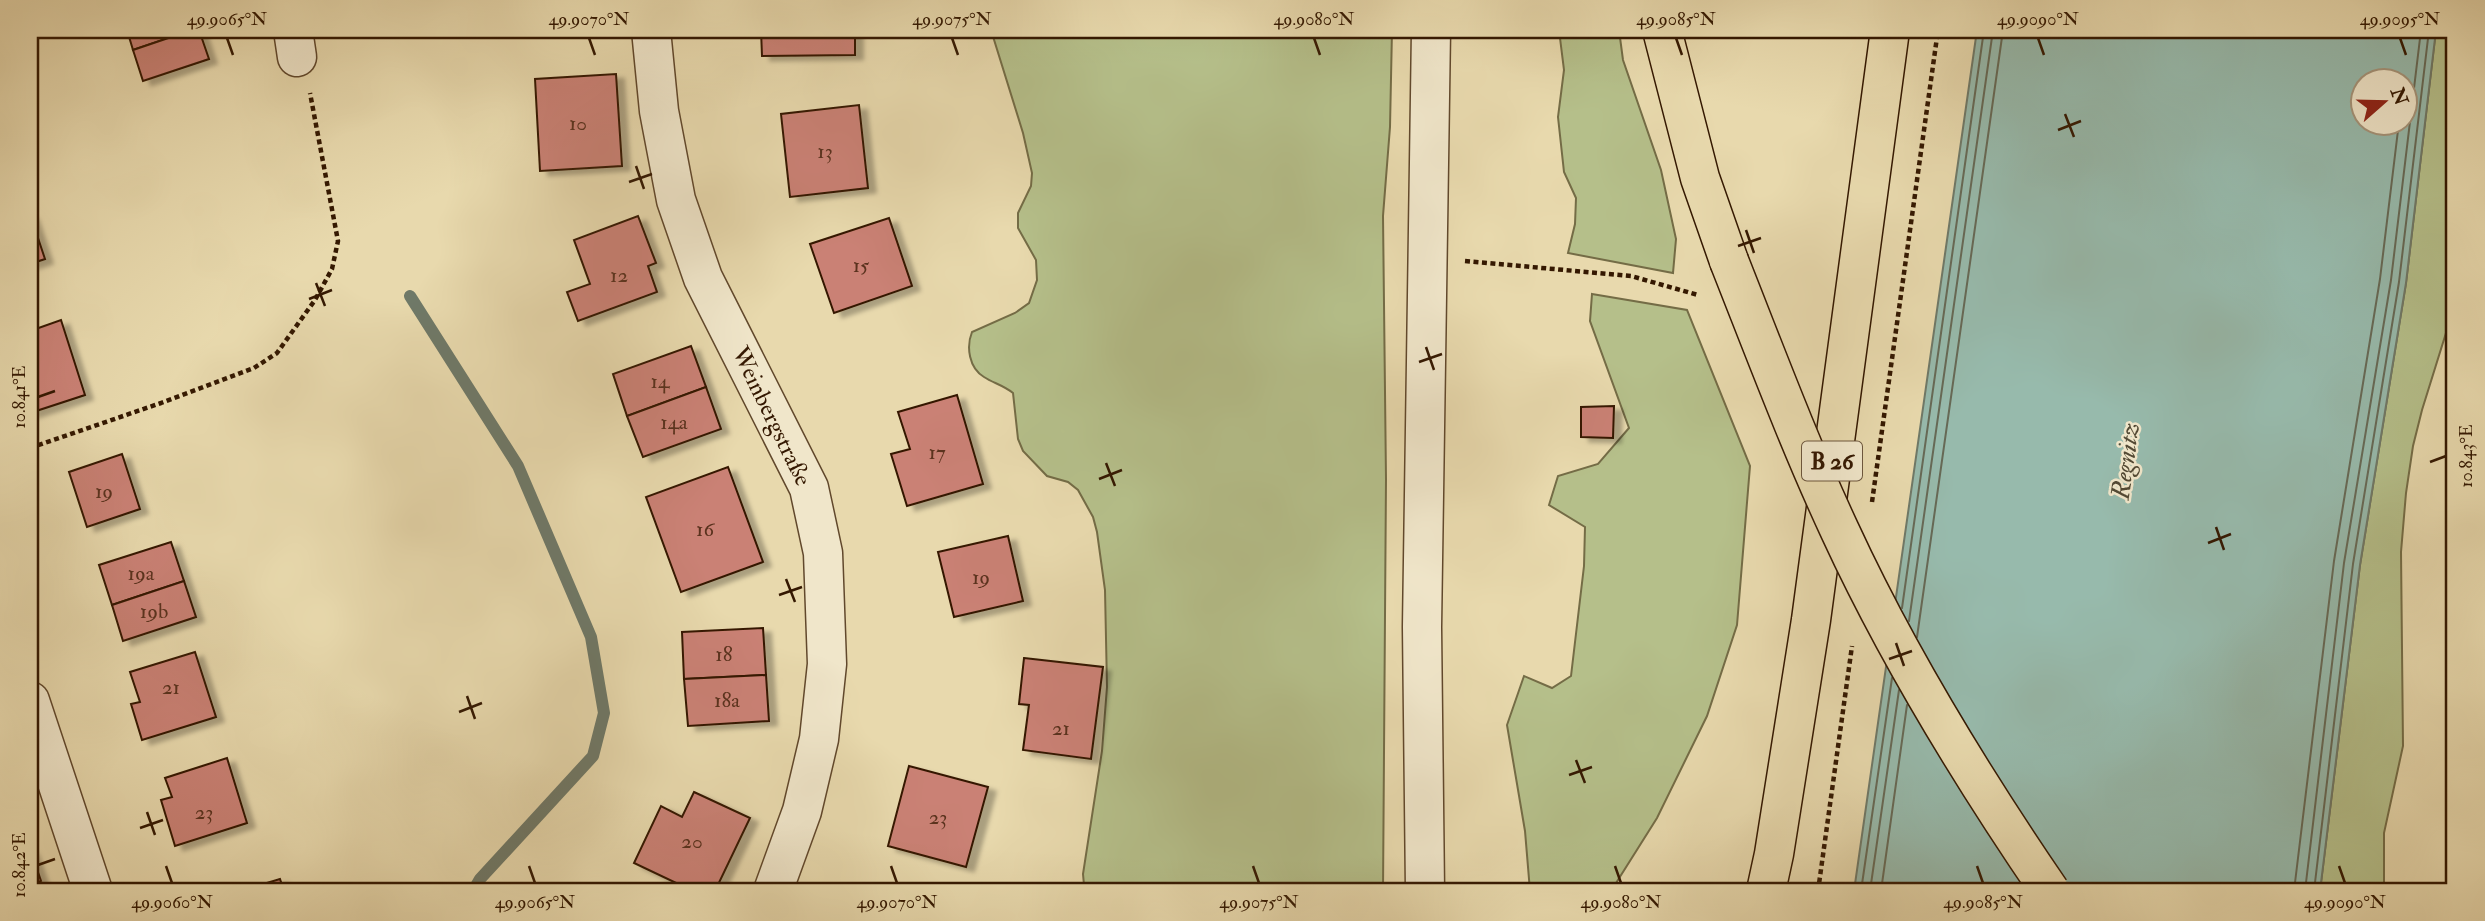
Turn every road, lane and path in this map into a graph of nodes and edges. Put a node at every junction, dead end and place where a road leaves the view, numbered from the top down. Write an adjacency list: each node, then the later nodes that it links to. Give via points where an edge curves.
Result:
1 (651, 30): 14 (street, Weinbergstraße, via 659,111 676,201 703,278 809,488 823,552 827,664 819,739 802,811)
2 (1431, 30): 7 (street)
3 (1662, 30): 18 (main road, B 26, bridge, via 1700,178 1787,408 1840,532 1901,650 1970,768)
4 (1890, 30): 16 (main road, B 26, via 1811,620)
5 (1938, 30): 10 (path)
6 (295, 43): 9 (path, via 310,92 338,241 332,269 315,300 277,353 254,368)
7 (1429, 257): 8 (path, via 1631,276); 15 (street, via 1422,627)
8 (1703, 297)
9 (30, 448)
10 (1872, 503)
11 (1853, 642): 17 (path)
12 (30, 701): 13 (street)
13 (93, 891)
14 (773, 891)
15 (1425, 891)
16 (1766, 891)
17 (1818, 891)
18 (2050, 891)

